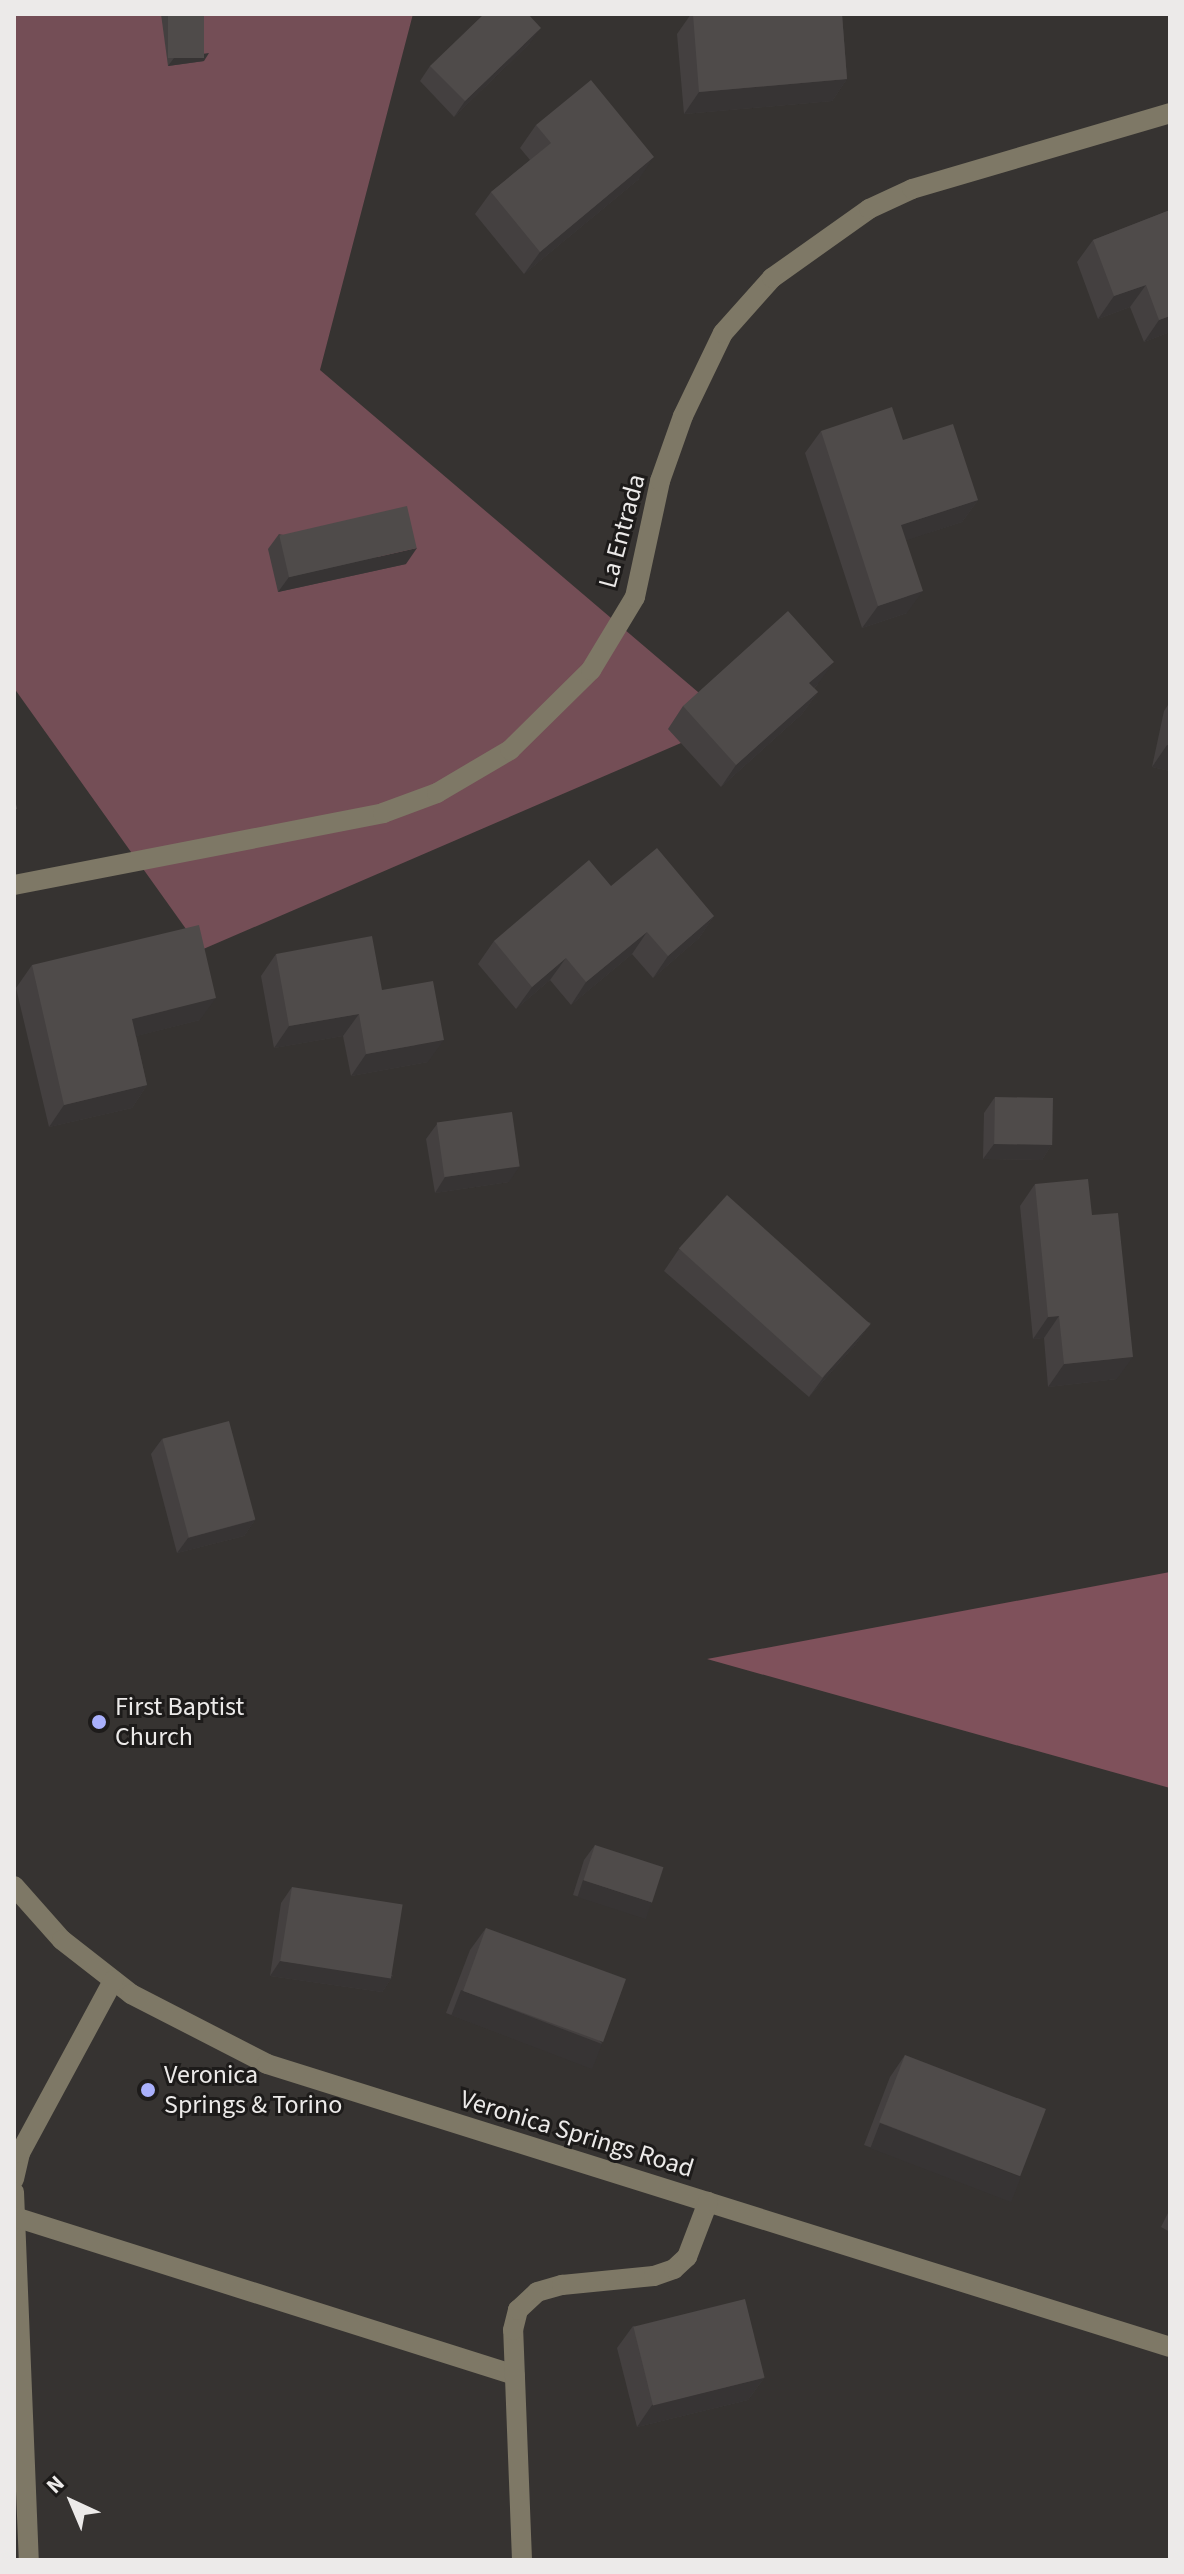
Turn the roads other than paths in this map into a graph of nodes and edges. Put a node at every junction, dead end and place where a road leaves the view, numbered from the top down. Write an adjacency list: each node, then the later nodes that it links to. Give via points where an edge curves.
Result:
1 (1170, 113): 2 (street, La Entrada, via 912,189 857,216 772,278 723,333 683,416 660,481 635,597 591,670 510,750 437,793 383,813)
2 (14, 885)
3 (14, 1886): 4 (street, Veronica Springs Road, via 62,1940)
4 (113, 1981): 5 (street, via 20,2153); 7 (street, Veronica Springs Road, via 187,2028 267,2064)
5 (14, 2179)
6 (14, 2192): 8 (street)
7 (708, 2202): 9 (street, Veronica Springs Road); 10 (street, via 687,2257 674,2269 537,2292 518,2310)
8 (15, 2217): 10 (street); 11 (street)
9 (1170, 2347)
10 (515, 2375): 12 (street)
11 (29, 2560)
12 (522, 2560)

